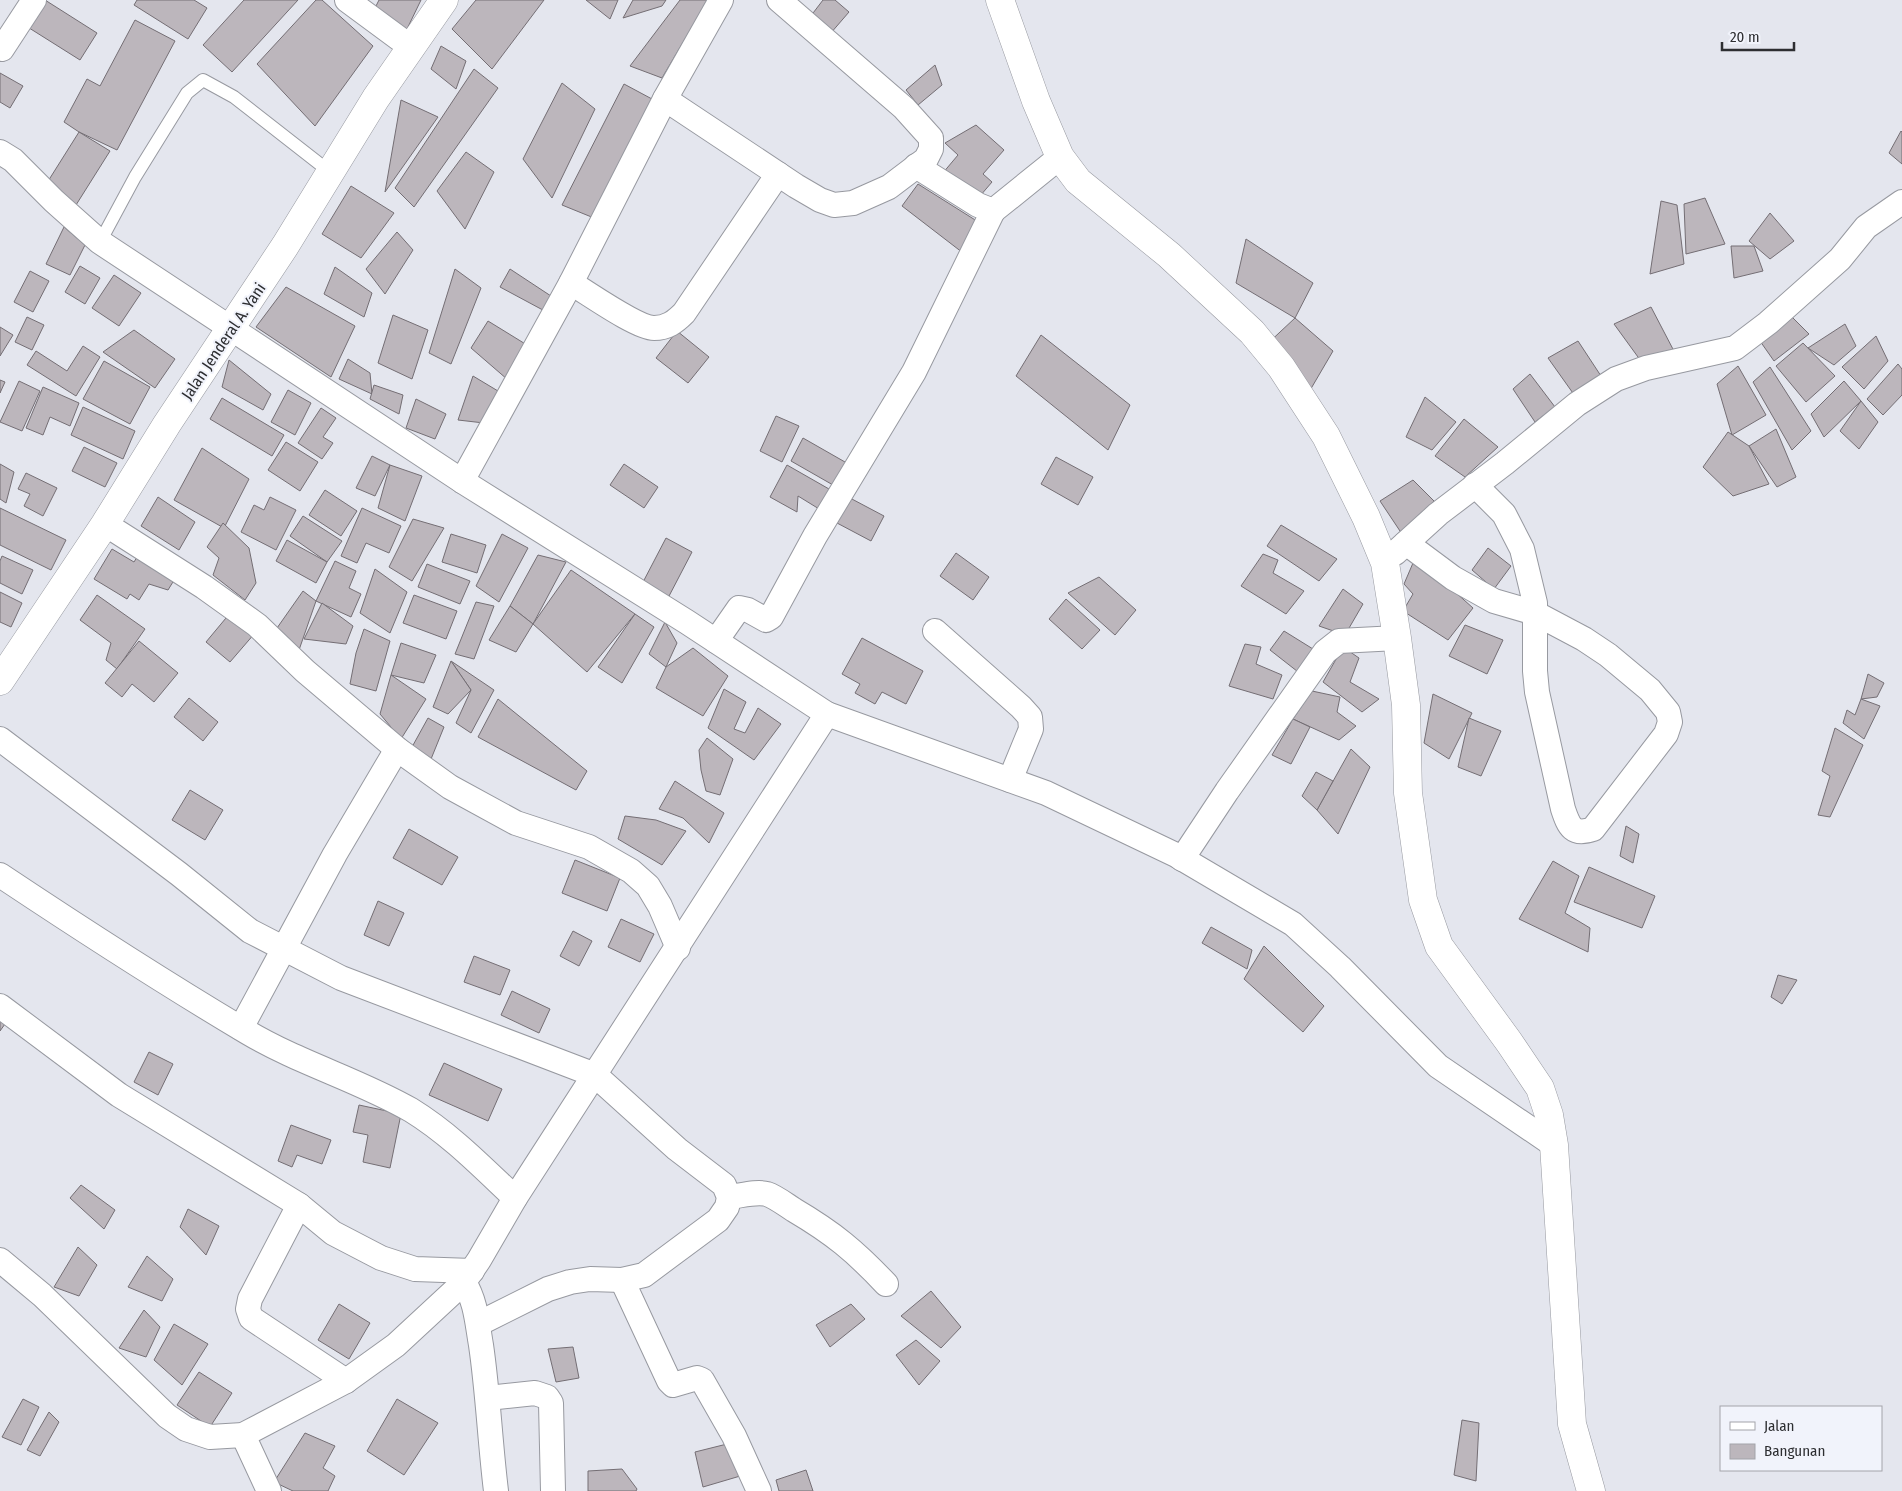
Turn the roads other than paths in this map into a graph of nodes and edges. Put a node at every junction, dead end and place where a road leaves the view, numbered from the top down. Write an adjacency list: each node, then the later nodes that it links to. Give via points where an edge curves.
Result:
1 (34, 0): 8 (street)
2 (347, 0): 7 (street)
3 (444, 0): 7 (main road, Jalan Jenderal A. Yani)
4 (721, 0): 9 (street)
5 (779, 0): 12 (street, via 904,108 931,138 932,149)
6 (1000, 0): 11 (main road)
7 (412, 48): 13 (main road, Jalan Jenderal A. Yani)
8 (2, 49)
9 (664, 99): 14 (street); 18 (street)
10 (0, 152): 17 (street, via 13,160)
11 (1060, 157): 16 (street); 24 (main road, via 1078,181 1169,255 1252,332 1281,367 1326,436)
12 (916, 166): 14 (street, via 880,191 853,203 834,205); 16 (street)
13 (330, 172): 17 (lane, via 234,97 203,80 187,93); 19 (main road, Jalan Jenderal A. Yani)
14 (778, 174): 18 (street, via 684,313 673,324 651,328 636,323)
15 (1902, 202): 21 (street, via 1866,227 1840,259 1735,348 1646,368 1616,379 1576,404)
16 (993, 211): 28 (street, via 914,372 815,536 771,617 766,620 739,608)
17 (100, 242): 19 (street)
18 (572, 283): 20 (street)
19 (232, 327): 20 (street); 22 (main road, Jalan Jenderal A. Yani)
20 (462, 481): 28 (street)
21 (1475, 485): 23 (street); 25 (street, via 1504,514 1514,530 1522,549)
22 (105, 524): 29 (main road, Jalan Jenderal A. Yani); 32 (street, via 257,625 305,671)
23 (1406, 543): 24 (street); 25 (street, via 1453,578 1494,601)
24 (1385, 563): 27 (main road)
25 (1535, 613): 25 (street, via 1608,655 1650,690 1670,716 1666,734 1599,823 1582,832 1568,824 1542,718 1535,671)
26 (935, 631): 33 (street, via 1030,717 1031,729)
27 (1397, 638): 34 (street, via 1339,641 1324,652); 41 (main road, via 1406,706 1408,793 1423,900 1439,946 1540,1088)
28 (716, 641): 30 (street)
29 (0, 681)
30 (826, 714): 33 (street); 36 (street)
31 (0, 739): 37 (street, via 250,931)
32 (397, 749): 36 (street, via 450,788 516,823 589,846 631,871 648,886); 37 (street)
33 (1010, 780): 34 (street, via 1046,793)
34 (1182, 859): 41 (street, via 1293,924 1438,1066)
35 (0, 875): 39 (street, via 138,966)
36 (678, 948): 40 (street)
37 (284, 949): 39 (street); 40 (street, via 341,978)
38 (0, 1006): 44 (street, via 119,1095)
39 (241, 1028): 43 (street, via 299,1059 412,1111 461,1147)
40 (595, 1076): 42 (street, via 677,1149 724,1185); 43 (street)
41 (1554, 1145): 57 (main road, via 1572,1424)
42 (729, 1197): 46 (street, via 727,1207 718,1220 644,1276); 47 (street, via 772,1196 844,1242)
43 (515, 1198): 48 (street)
44 (300, 1205): 48 (street, via 333,1233); 49 (street, via 248,1309 251,1318)
45 (0, 1260): 51 (street, via 42,1295 167,1416 186,1429 210,1437)
46 (622, 1280): 48 (street, via 590,1279 548,1289); 56 (street, via 669,1381 678,1385 697,1378 702,1380 734,1436)
47 (886, 1284)
48 (473, 1298): 49 (street, via 396,1345); 50 (street)
49 (346, 1381): 51 (street)
50 (488, 1398): 53 (street); 54 (street, via 535,1393 547,1397 551,1403)
51 (242, 1435): 52 (street)
52 (269, 1491)
53 (496, 1491)
54 (553, 1491): 55 (street)
55 (567, 1491)
56 (759, 1491)
57 (1591, 1491)

